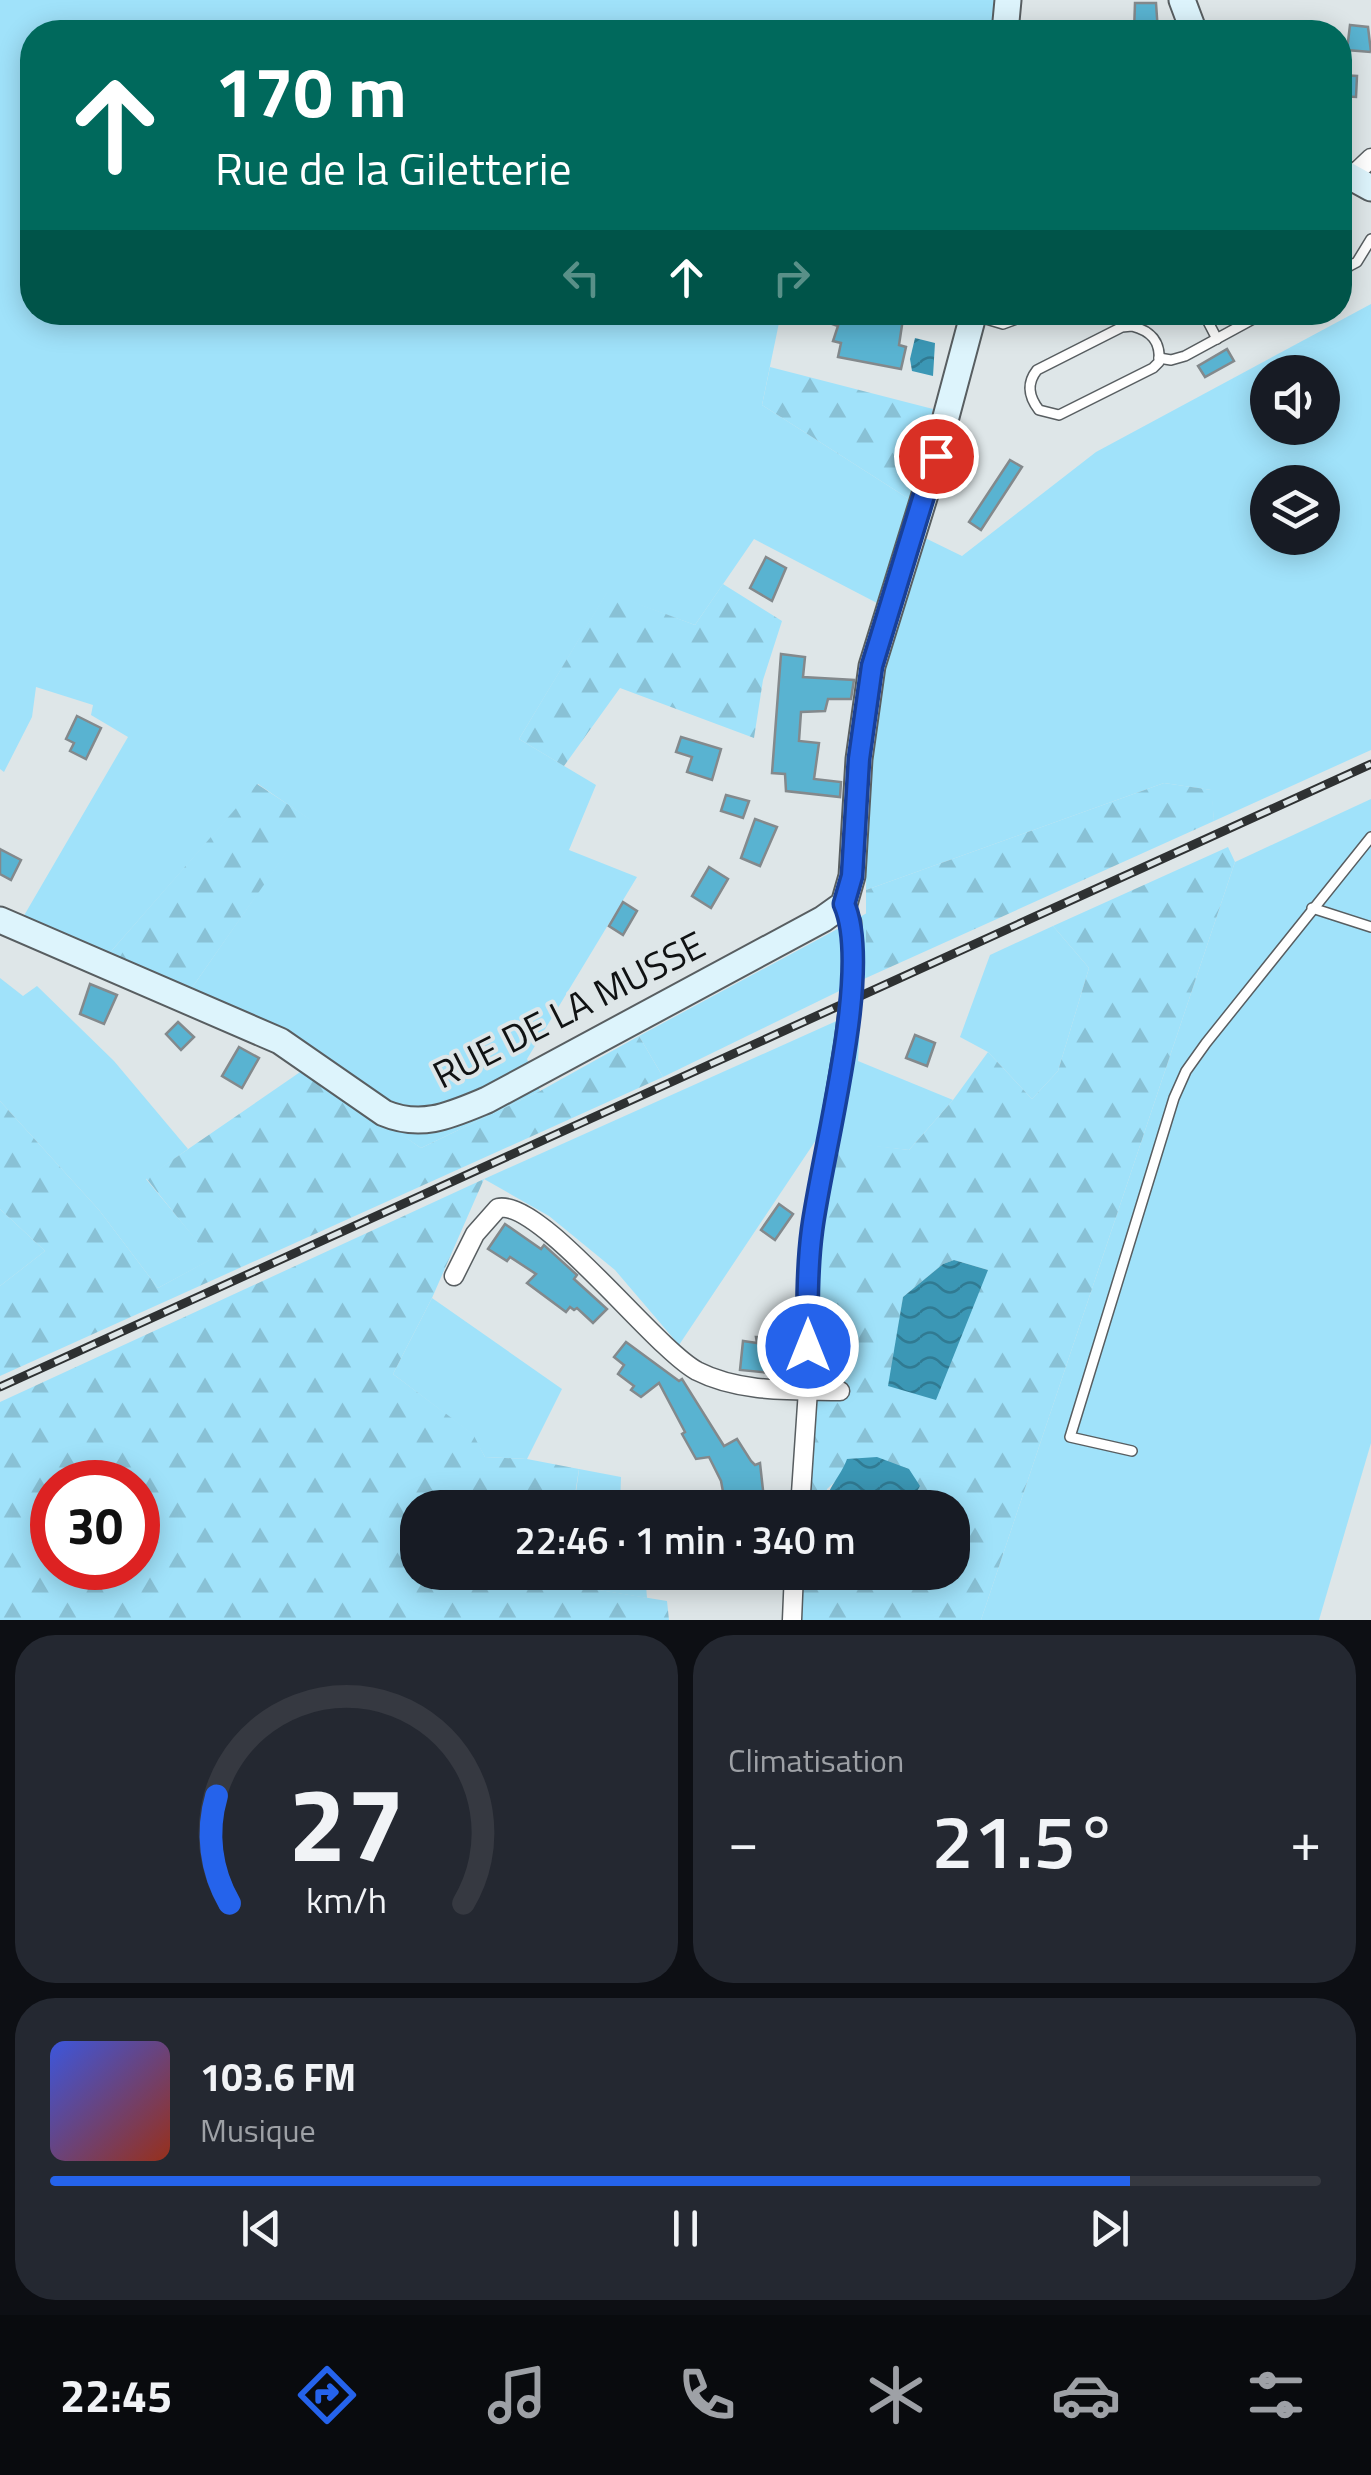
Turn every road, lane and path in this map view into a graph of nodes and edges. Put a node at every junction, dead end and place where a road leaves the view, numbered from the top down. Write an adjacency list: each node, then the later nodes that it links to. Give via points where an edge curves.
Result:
1 (1371, 158): 2 (street)
2 (1354, 179)
3 (1371, 238): 4 (lane)
4 (1352, 265)
5 (970, 325): 11 (street, via 872,666)
6 (1211, 325): 8 (lane)
7 (1243, 325): 8 (lane)
8 (1218, 339): 9 (lane, via 1185,356)
9 (1159, 358): 9 (lane, via 1150,332 1122,327 1037,370 1032,400 1039,410 1060,415 1153,368)
10 (1371, 837): 12 (lane)
11 (844, 904): 13 (street, RUE DE LA MUSSE, via 487,1100 420,1122 384,1113 241,1022); 16 (street, bridge, via 852,922 853,969 812,1233)
12 (1312, 908): 14 (lane); 18 (lane, via 1196,1057 1174,1098 1070,1437)
13 (0, 920)
14 (1371, 927)
15 (454, 1276): 16 (street, via 475,1234 498,1208 513,1208 581,1259 689,1366 739,1385)
16 (808, 1390): 17 (street); 19 (street)
17 (840, 1391)
18 (1132, 1450)
19 (801, 1490)
20 (793, 1590): 21 (street)
21 (792, 1620)

